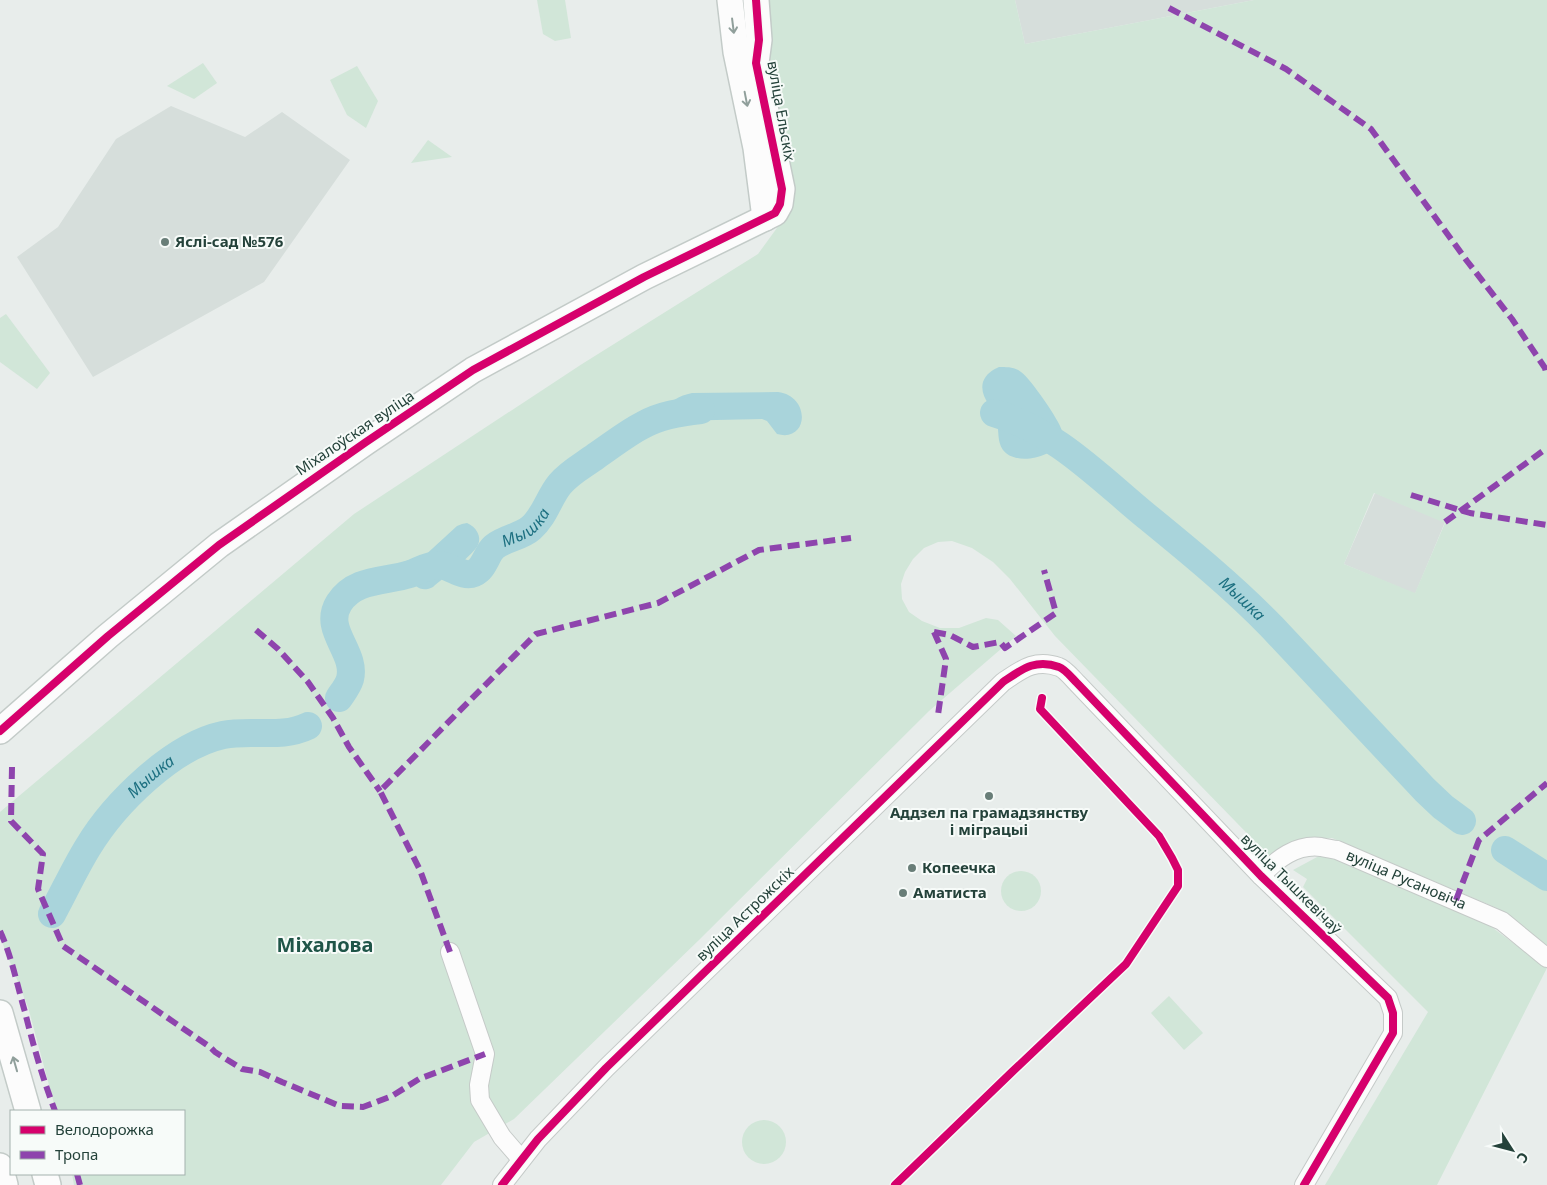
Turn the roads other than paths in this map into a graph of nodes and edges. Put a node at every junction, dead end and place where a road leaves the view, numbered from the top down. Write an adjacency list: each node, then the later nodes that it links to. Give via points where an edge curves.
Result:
1 (730, 0): 3 (street, вуліца Ельскіх, one-way to 3)
2 (756, 0): 3 (street, вуліца Ельскіх, via 756,63 782,189 775,213)
3 (765, 218): 5 (street, Міхалоўская вуліца, via 644,277 465,375 219,545)
4 (1018, 672): 6 (street, вуліца Тышкевічаў, via 1032,664 1060,667); 11 (street, вуліца Астрожскіх, via 1002,682 613,1061)
5 (0, 731)
6 (1260, 876): 8 (street, вуліца Русановіча, via 1274,862 1297,849 1337,850 1502,922); 15 (street, вуліца Тышкевічаў, via 1388,998 1393,1013 1393,1033)
7 (450, 952): 11 (street, via 485,1054 479,1085 480,1100 502,1137)
8 (1547, 958)
9 (0, 1013): 10 (street, one-way to 9)
10 (28, 1110)
11 (521, 1159): 14 (street, вуліца Астрожскіх)
12 (0, 1166): 13 (street)
13 (5, 1185)
14 (502, 1185)
15 (1304, 1185)

